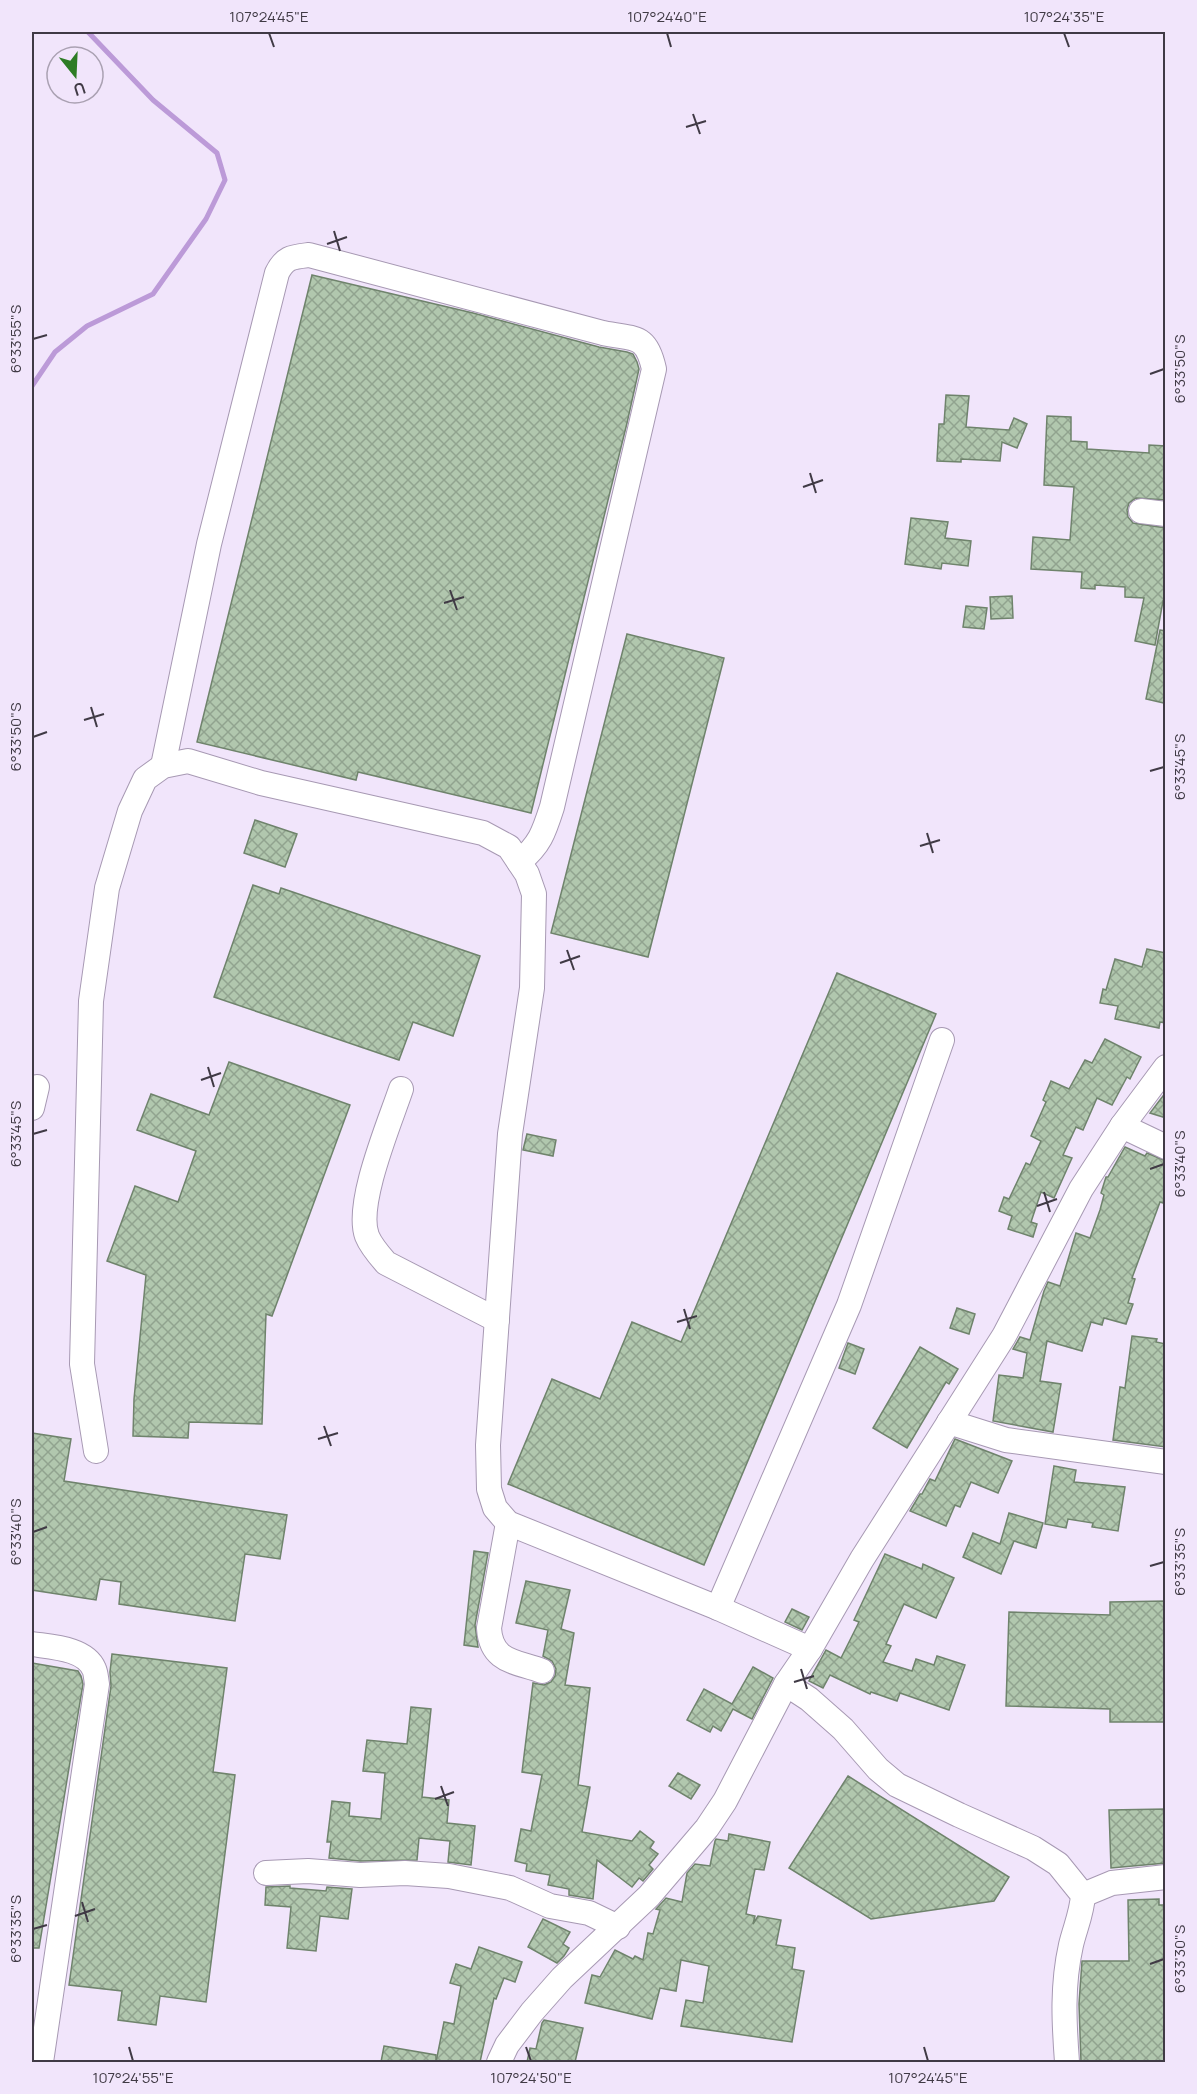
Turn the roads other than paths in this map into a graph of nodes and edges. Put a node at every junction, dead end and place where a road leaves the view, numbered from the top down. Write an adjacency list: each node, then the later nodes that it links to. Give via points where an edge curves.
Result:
1 (1142, 511): 2 (street)
2 (1166, 514)
3 (163, 766): 4 (street, via 188,761 261,783 483,833 509,847); 4 (street, via 209,544 277,273 283,262 309,255 642,341 654,369 552,807 541,839); 12 (street, via 145,779 130,811 107,888 91,1001 82,1364)
4 (519, 862): 10 (street, via 534,894 532,988 510,1134)
5 (942, 1040): 15 (street, via 849,1305)
6 (1166, 1067): 8 (street)
7 (401, 1089): 10 (street, via 369,1191 364,1220 367,1237 386,1263)
8 (1122, 1126): 9 (street); 11 (street, via 1081,1189 1004,1336)
9 (1166, 1147)
10 (497, 1320): 14 (street, via 488,1445 489,1489 495,1508)
11 (949, 1422): 13 (street, via 1006,1440); 17 (street)
12 (96, 1451)
13 (1166, 1462)
14 (508, 1523): 15 (street); 18 (street, via 489,1641 499,1656)
15 (718, 1608): 17 (street)
16 (32, 1644): 24 (street, via 87,1659 97,1684)
17 (810, 1649): 19 (street)
18 (542, 1671)
19 (786, 1684): 22 (street, via 843,1729 897,1785 1033,1848 1058,1864); 23 (street, via 707,1828)
20 (266, 1873): 23 (street, via 449,1876 510,1888 550,1906 589,1913)
21 (1166, 1877): 22 (street, via 1112,1883)
22 (1083, 1895): 26 (street, via 1063,2006)
23 (618, 1927): 25 (street, via 562,1978 532,2012)
24 (41, 2062)
25 (499, 2062)
26 (1066, 2062)

